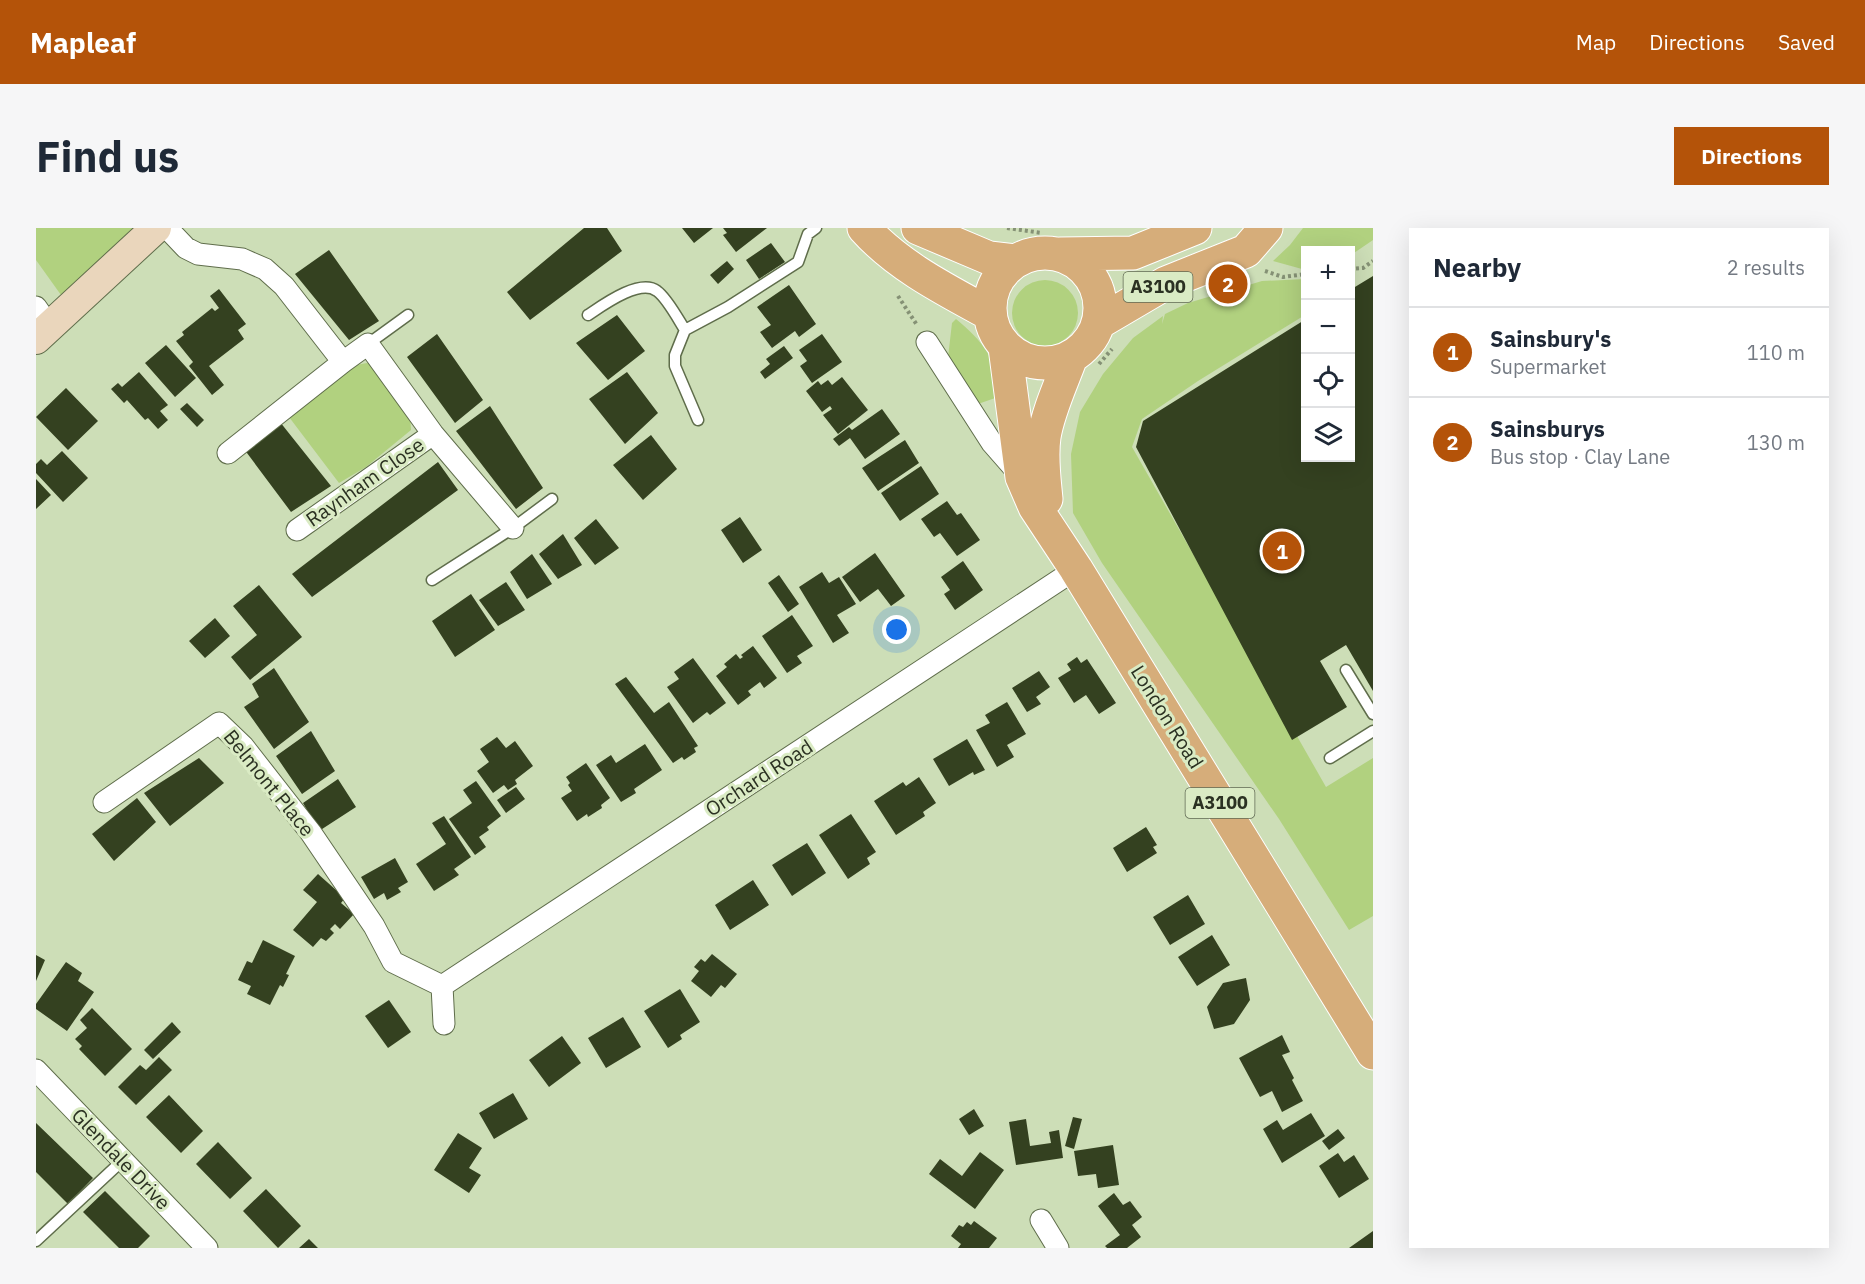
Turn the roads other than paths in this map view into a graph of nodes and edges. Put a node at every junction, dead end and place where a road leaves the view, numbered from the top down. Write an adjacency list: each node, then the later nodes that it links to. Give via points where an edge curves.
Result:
1 (156, 228): 13 (main road)
2 (166, 228): 19 (street, via 198,254 242,259 265,269 284,286)
3 (816, 228): 14 (lane, via 808,234 798,262)
4 (864, 228): 10 (main road, via 877,243 921,275)
5 (918, 228): 9 (main road, via 989,258)
6 (1195, 228): 8 (main road, A3100, via 1133,253)
7 (1266, 228): 15 (main road, A3100, via 1246,250 1166,283)
8 (1060, 254): 9 (main road, via 1029,254); 15 (main road, via 1089,274 1097,289)
9 (1015, 261): 10 (main road, via 995,284)
10 (990, 314): 18 (main road, London Road, via 997,337)
11 (408, 315): 17 (lane)
12 (588, 315): 14 (lane, via 618,296 651,288 659,292)
13 (41, 324)
14 (685, 330): 21 (lane, via 675,366)
15 (1106, 335): 20 (main road, London Road, via 1092,337 1083,348)
16 (927, 342): 24 (street, London Road, via 992,443)
17 (368, 344): 19 (street); 22 (street, Raynham Close)
18 (1005, 347): 20 (main road, via 1020,358 1037,363); 24 (main road, London Road)
19 (343, 362): 23 (street)
20 (1084, 362): 28 (main road, London Road, via 1051,412 1044,437 1042,464)
21 (698, 420)
22 (432, 434): 26 (street, Raynham Close); 27 (street, Raynham Close)
23 (228, 453)
24 (1022, 477): 28 (main road, London Road, via 1035,507)
25 (552, 499): 26 (lane)
26 (513, 528): 30 (lane)
27 (297, 530)
28 (1055, 536): 29 (main road, London Road / A3100)
29 (1076, 569): 36 (street, Orchard Road); 38 (main road, London Road / A3100)
30 (432, 580)
31 (1346, 670): 32 (lane)
32 (1373, 714)
33 (1373, 731): 34 (lane)
34 (1330, 758)
35 (104, 802): 36 (street, Belmont Place, via 219,723 243,746 311,833 374,926 393,962)
36 (442, 986): 37 (street)
37 (444, 1024)
38 (1373, 1053)
39 (36, 1070): 40 (street, Glendale Drive)
40 (123, 1161): 42 (lane); 43 (street, Glendale Drive)
41 (1041, 1220): 44 (street)
42 (36, 1241)
43 (207, 1248)
44 (1058, 1248)

